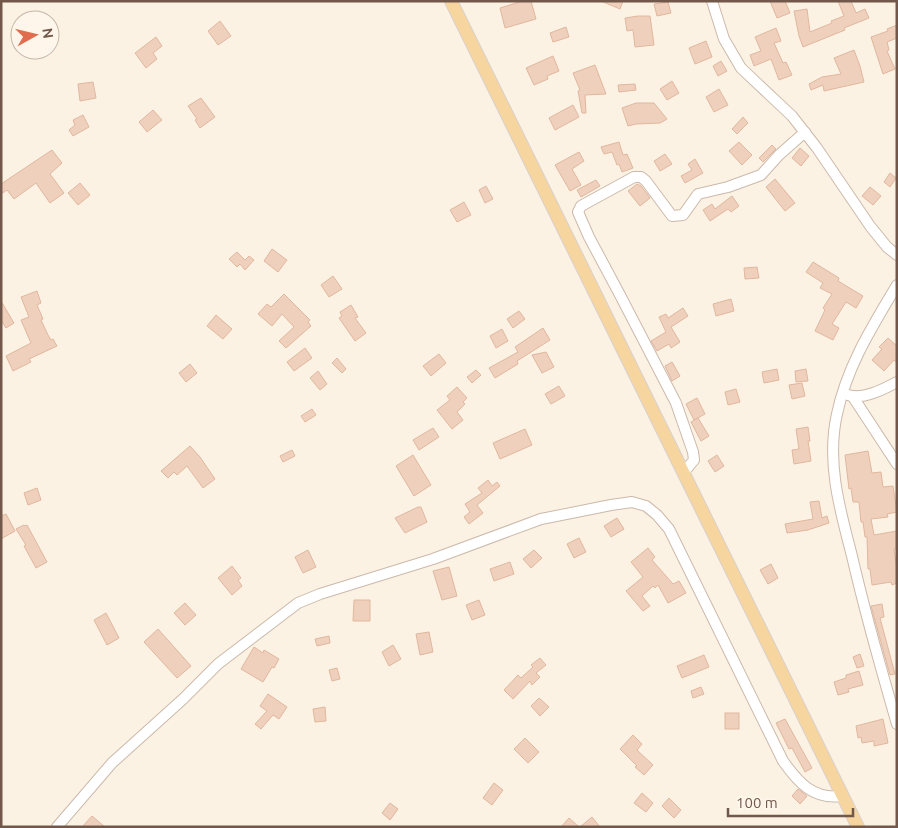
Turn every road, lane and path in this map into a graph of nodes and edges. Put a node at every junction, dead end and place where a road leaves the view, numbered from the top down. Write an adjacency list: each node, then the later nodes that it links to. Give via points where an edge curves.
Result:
1 (451, 1): 10 (main road)
2 (712, 1): 3 (street, via 724,39 741,68 785,108)
3 (805, 132): 4 (street, via 870,226); 10 (street, via 761,175 698,194 683,216 672,216 641,177 634,177 581,206 578,212 588,237 676,403 694,460)
4 (897, 255)
5 (897, 284): 7 (street, via 857,353)
6 (897, 382): 8 (street)
7 (842, 393): 8 (street); 11 (street, via 833,448 837,496 864,609)
8 (853, 396): 9 (street)
9 (897, 464)
10 (684, 472): 12 (main road)
11 (897, 724)
12 (842, 796): 13 (street, via 810,791 783,761 669,530 646,506 632,502 541,519 433,559 298,603 213,669 112,763); 14 (main road)
13 (57, 827)
14 (858, 827)

